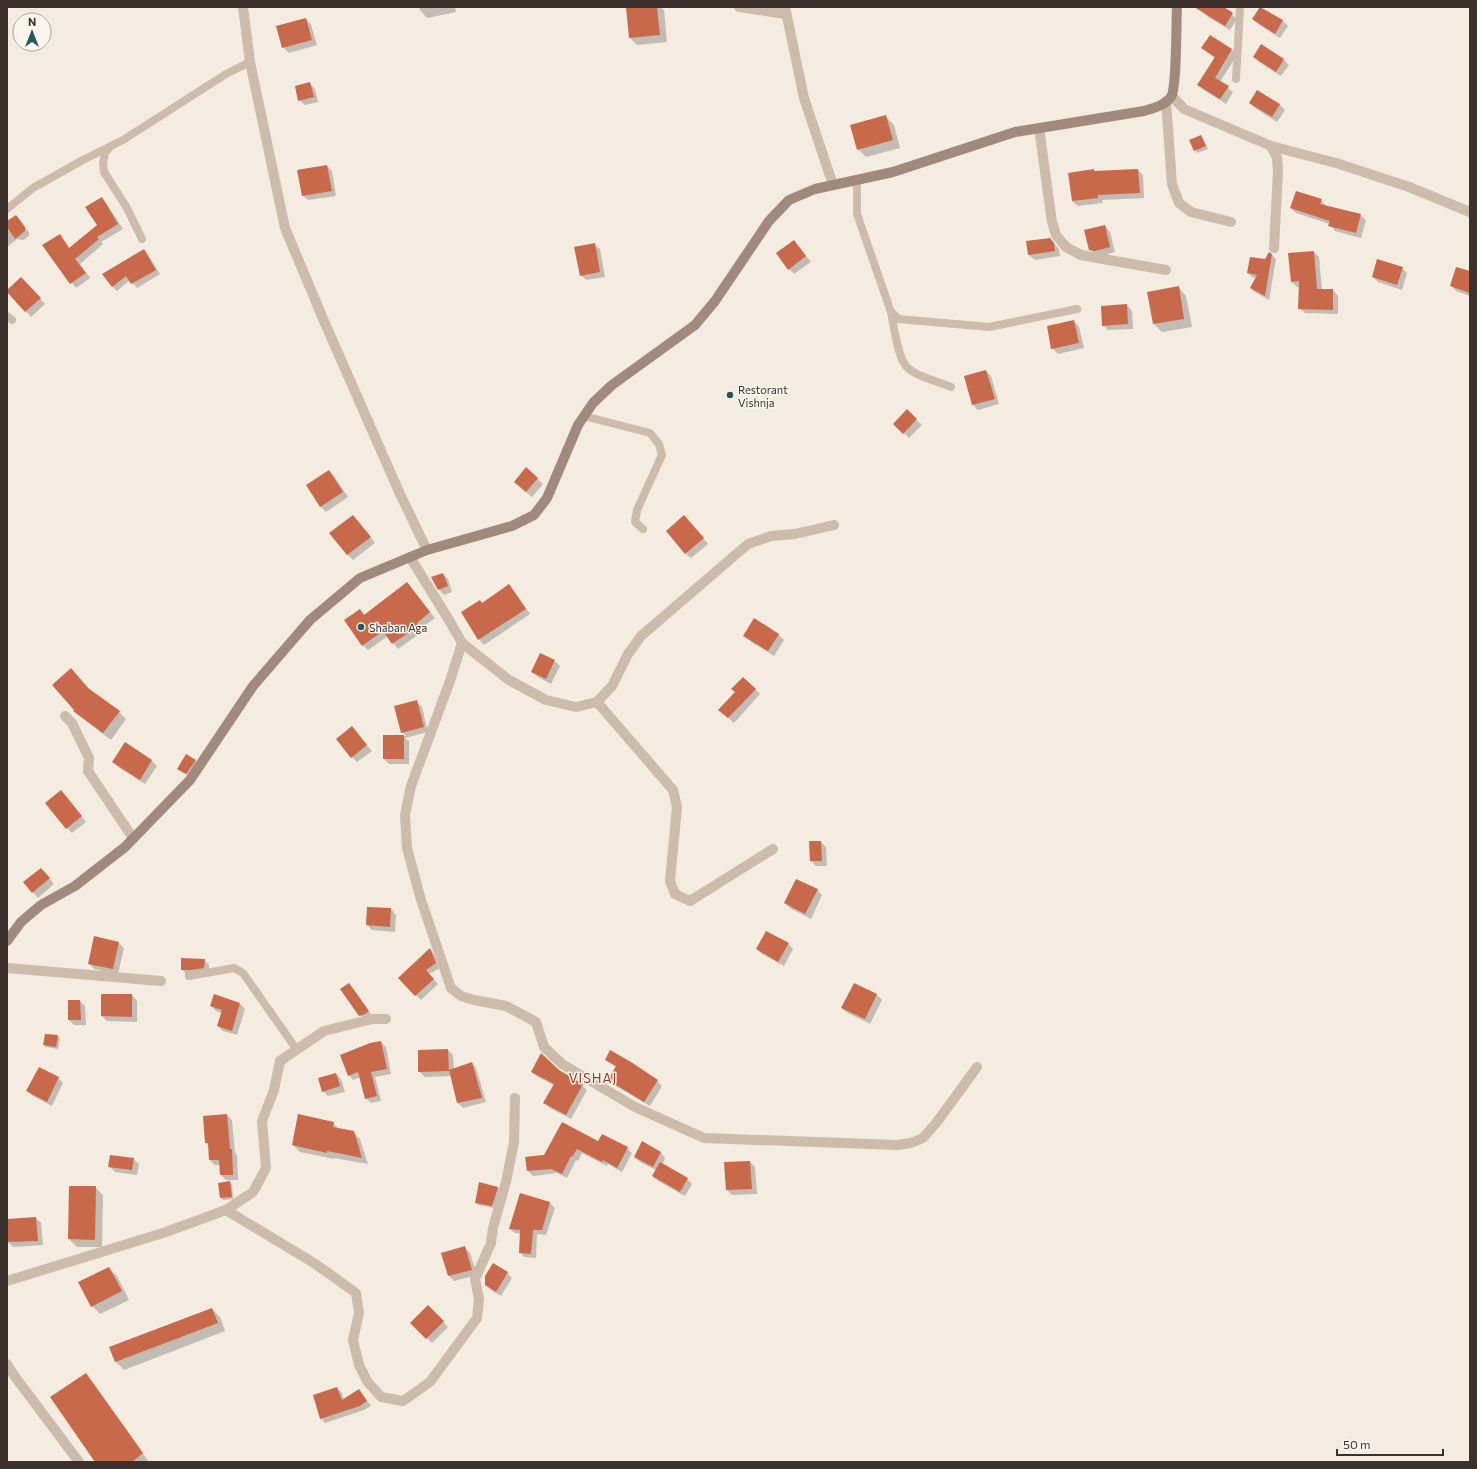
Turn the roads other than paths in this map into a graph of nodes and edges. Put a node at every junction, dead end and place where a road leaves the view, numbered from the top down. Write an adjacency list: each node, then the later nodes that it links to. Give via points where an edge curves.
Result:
1 (242, 7): 6 (street)
2 (739, 7): 5 (street)
3 (1177, 7): 8 (main road, via 1175,82)
4 (1240, 7): 7 (lane)
5 (785, 10): 13 (street, via 804,98)
6 (250, 62): 10 (lane, via 226,74); 26 (street, via 285,228 397,487)
7 (1236, 79)
8 (1169, 99): 9 (main road, via 1161,106 1144,111); 11 (street, via 1184,109); 16 (street, via 1172,184 1179,203 1190,212)
9 (1039, 128): 12 (main road, via 1015,132 893,172); 19 (street, via 1052,222 1056,235 1066,247 1081,254)
10 (111, 146): 14 (lane, via 33,188); 17 (lane, via 105,154 104,172 127,208)
11 (1271, 146): 15 (street, via 1336,163 1410,187); 18 (street, via 1277,158 1278,171)
12 (856, 180): 13 (main road); 21 (lane, via 857,214)
13 (833, 185): 23 (main road, via 815,189 789,200 769,220 715,302 695,325 612,385)
14 (7, 209)
15 (1470, 212)
16 (1231, 222)
17 (142, 239)
18 (1274, 248)
19 (1166, 270)
20 (1076, 309): 21 (lane, via 989,326 899,319)
21 (891, 312): 22 (lane, via 900,354 906,365 915,373)
22 (951, 387)
23 (584, 416): 25 (lane, via 650,434 659,444 662,455 637,510 636,522); 26 (main road, via 547,498 534,515 512,526)
24 (834, 525): 29 (street, via 796,534 770,536 748,544 641,636 628,654 612,686)
25 (643, 529)
26 (427, 550): 27 (main road)
27 (410, 557): 28 (street); 31 (main road, via 360,578 310,620 253,686 190,780)
28 (462, 643): 29 (street, via 509,680 546,700 576,707); 39 (street, via 410,786 405,815 407,848 421,900 451,988 461,996 506,1006 536,1022 544,1047 562,1064 635,1107 704,1138 897,1145 910,1143 923,1138)
29 (597, 702): 32 (street, via 673,790 677,807 670,881 675,894 690,901)
30 (66, 716): 31 (street, via 89,758 88,771)
31 (133, 838): 33 (main road, via 75,886 41,905 21,922)
32 (773, 849)
33 (7, 941)
34 (7, 968): 36 (street)
35 (189, 976): 38 (lane, via 234,968 243,973)
36 (161, 981)
37 (386, 1019): 38 (street, via 373,1019 324,1031)
38 (296, 1050): 41 (street, via 280,1061 274,1090 262,1121 266,1168 253,1192)
39 (977, 1067)
40 (515, 1098): 41 (street, via 514,1142 506,1182 491,1243 475,1279 479,1299 477,1318 430,1382 403,1401 381,1397 366,1381 359,1365 353,1340 359,1313 356,1292)
41 (226, 1210): 42 (street, via 164,1233)
42 (7, 1281)
43 (7, 1364): 44 (street)
44 (79, 1462)

